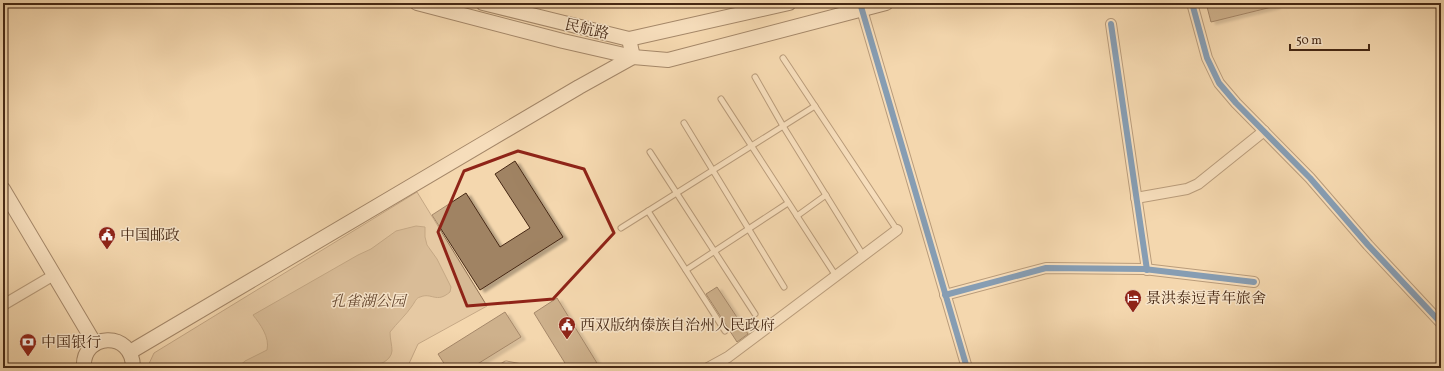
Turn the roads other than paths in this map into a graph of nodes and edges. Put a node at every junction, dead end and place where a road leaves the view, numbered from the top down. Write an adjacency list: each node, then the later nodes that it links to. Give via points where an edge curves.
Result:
1 (417, 3): 11 (main road, 民航路)
2 (483, 3): 10 (main road, 民航路)
3 (788, 3): 10 (main road)
4 (886, 3): 7 (main road, 民航路)
5 (1192, 3): 18 (street, via 1205,54 1214,75 1226,92)
6 (1439, 3): 8 (street)
7 (861, 6): 11 (main road, 民航路, via 668,60); 40 (street)
8 (1441, 6)
9 (1111, 24): 25 (street)
10 (630, 39): 11 (main road)
11 (633, 57): 46 (main road)
12 (783, 58): 15 (lane)
13 (755, 77): 17 (lane)
14 (721, 99): 19 (lane)
15 (815, 106): 17 (lane); 31 (lane)
16 (684, 123): 21 (lane)
17 (783, 126): 19 (lane); 24 (lane)
18 (1264, 131): 25 (street, via 1198,184 1187,189); 43 (street)
19 (751, 146): 21 (lane); 26 (lane)
20 (650, 152): 23 (lane)
21 (713, 170): 23 (lane); 30 (lane)
22 (3, 189): 36 (main road)
23 (677, 193): 27 (lane); 32 (lane)
24 (826, 195): 28 (lane); 33 (lane)
25 (1136, 198): 35 (street)
26 (788, 203): 28 (lane); 30 (lane)
27 (648, 211): 29 (lane); 34 (lane)
28 (797, 216): 37 (lane)
29 (621, 228)
30 (748, 228): 32 (lane); 39 (lane)
31 (897, 230): 33 (street)
32 (715, 252): 34 (lane); 42 (lane)
33 (863, 255): 37 (street)
34 (686, 270): 44 (lane)
35 (1147, 270): 38 (street); 40 (street, via 1046,268)
36 (54, 275): 41 (street); 45 (main road)
37 (836, 276): 51 (street)
38 (1254, 282)
39 (784, 287)
40 (945, 295): 52 (street)
41 (3, 305)
42 (755, 314)
43 (1441, 322)
44 (725, 332)
45 (96, 344): 46 (main road, via 111,340 125,346); 47 (main road, via 85,356)
46 (130, 352): 48 (main road)
47 (84, 368)
48 (133, 368)
49 (500, 368): 50 (lane, via 506,364)
50 (526, 368)
51 (708, 368)
52 (967, 368)

